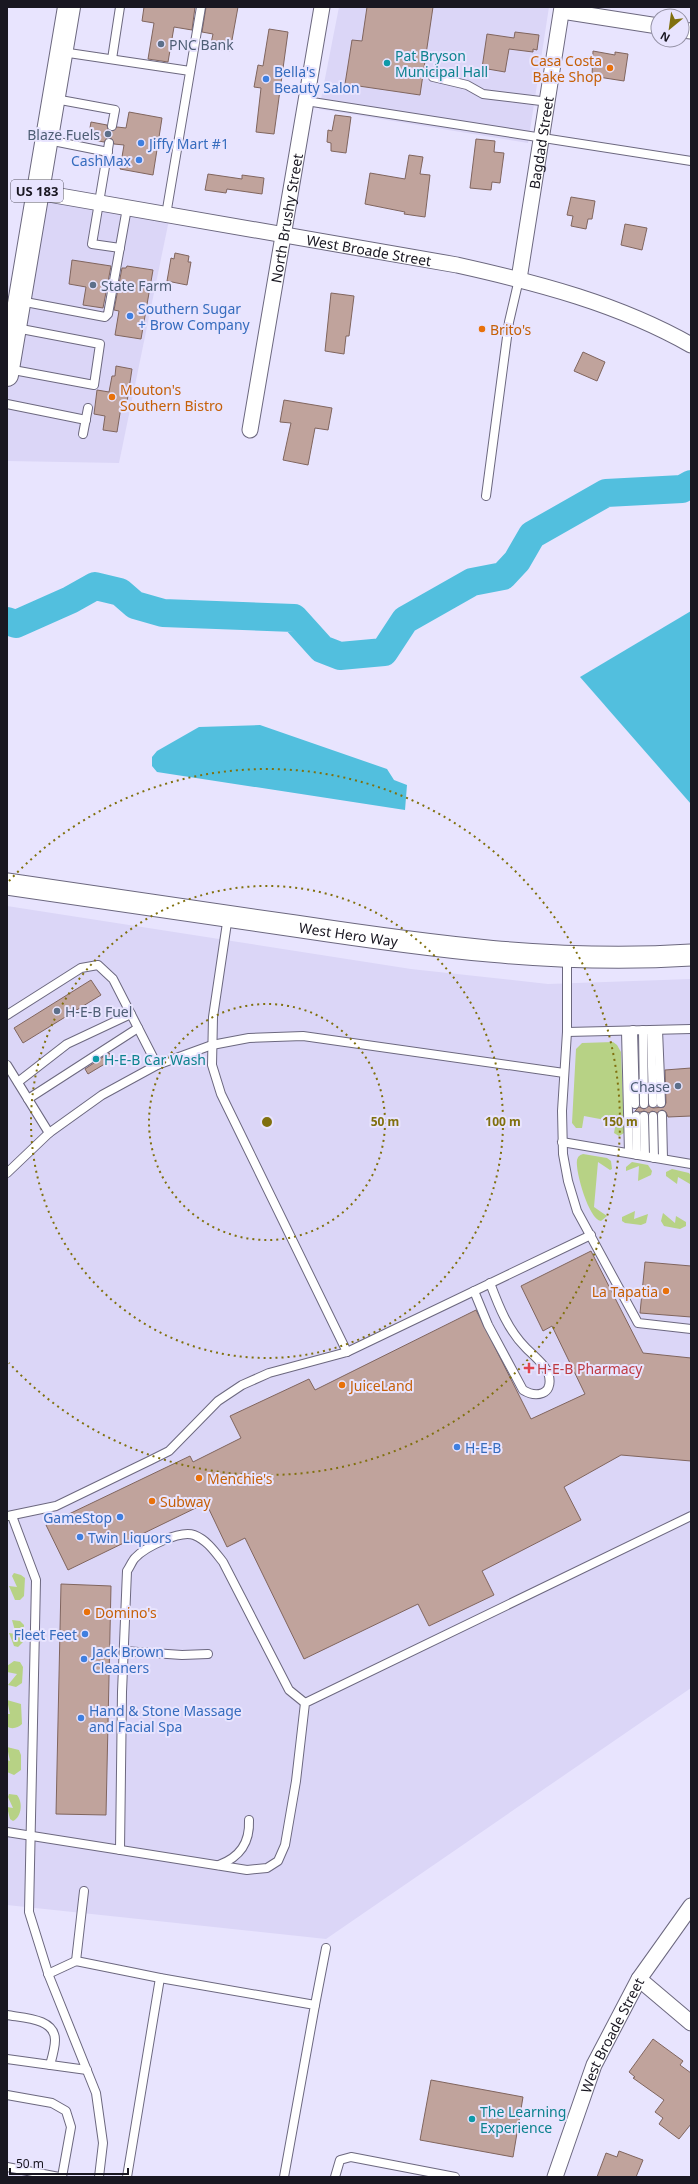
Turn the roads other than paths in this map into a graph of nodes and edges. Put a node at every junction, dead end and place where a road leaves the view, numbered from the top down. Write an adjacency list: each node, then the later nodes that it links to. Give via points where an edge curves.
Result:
1 (68, 7): 7 (main road, US 183)
2 (120, 7): 8 (lane)
3 (201, 7): 9 (lane)
4 (322, 7): 12 (street, North Brushy Street)
5 (562, 9): 6 (street); 13 (street, Bagdad Street)
6 (650, 25)
7 (61, 52): 8 (lane); 11 (main road, US 183)
8 (112, 59): 9 (lane)
9 (190, 71): 23 (lane)
10 (433, 78): 13 (lane, via 467,85 483,94)
11 (53, 98): 14 (lane, via 115,110); 16 (main road, US 183)
12 (306, 101): 15 (lane); 24 (street, North Brushy Street)
13 (549, 102): 15 (street, Bagdad Street)
14 (112, 126)
15 (542, 138): 19 (lane); 26 (street, Bagdad Street)
16 (46, 140): 18 (lane); 20 (main road, US 183)
17 (109, 143): 18 (lane)
18 (108, 152): 21 (lane)
19 (691, 161)
20 (37, 192): 21 (street, West Broade Street); 27 (main road, US 183)
21 (100, 203): 22 (street, West Broade Street); 25 (lane, via 92,244)
22 (127, 208): 23 (street, West Broade Street); 25 (lane)
23 (166, 215): 24 (street, West Broade Street)
24 (285, 235): 26 (street, West Broade Street, via 457,265); 34 (street, North Brushy Street)
25 (120, 248): 27 (lane, via 108,314 105,317)
26 (519, 279): 29 (street, West Broade Street, via 617,309); 36 (lane, via 509,322)
27 (19, 301): 28 (main road, US 183)
28 (15, 328): 30 (main road, US 183); 30 (lane, via 100,344 94,385)
29 (691, 345)
30 (8, 372)
31 (7, 404): 33 (lane)
32 (88, 408): 33 (lane)
33 (86, 420): 35 (lane)
34 (250, 430)
35 (83, 434)
36 (486, 496)
37 (7, 884): 38 (main road, West Hero Way)
38 (228, 916): 40 (main road, West Hero Way, via 397,941 504,954); 48 (lane, via 213,1017)
39 (691, 955): 40 (main road, West Hero Way)
40 (567, 958): 47 (lane)
41 (130, 1014): 42 (lane, via 113,979 98,965 81,968); 43 (lane); 52 (lane, via 67,1044)
42 (7, 1015)
43 (138, 1028): 50 (lane); 53 (lane)
44 (691, 1029): 46 (lane)
45 (629, 1030): 46 (lane); 47 (lane); 55 (lane); 60 (lane)
46 (651, 1030): 54 (lane); 56 (lane)
47 (567, 1032): 51 (lane)
48 (212, 1045): 50 (lane); 51 (lane, via 249,1038 303,1036); 69 (lane, via 212,1065 221,1094)
49 (7, 1065): 52 (lane)
50 (157, 1065): 58 (lane, via 102,1095)
51 (564, 1073): 59 (lane)
52 (18, 1082): 53 (lane)
53 (28, 1099): 58 (lane)
54 (657, 1103)
55 (635, 1104)
56 (644, 1104)
57 (640, 1116): 60 (lane)
58 (49, 1133): 64 (lane)
59 (562, 1142): 60 (lane); 65 (lane, via 570,1189 577,1211)
60 (637, 1155): 61 (lane)
61 (654, 1158): 62 (lane); 62 (lane, via 657,1116)
62 (663, 1159): 63 (lane)
63 (691, 1164)
64 (7, 1173)
65 (591, 1235): 66 (lane); 68 (lane, via 638,1323)
66 (490, 1283): 67 (lane); 67 (lane, via 504,1318 519,1341 542,1364 549,1376 548,1388 541,1394 532,1395 523,1390 488,1325)
67 (474, 1291): 69 (lane)
68 (691, 1329)
69 (347, 1352): 70 (lane, via 269,1373 242,1385 218,1401 166,1452 76,1498 56,1506)
70 (10, 1516): 77 (lane, via 36,1580)
71 (691, 1516): 74 (lane)
72 (124, 1651): 73 (lane, via 182,1656); 74 (lane, via 127,1571 131,1564 136,1557 163,1540 180,1534 194,1535 210,1546 223,1562 289,1690); 78 (lane)
73 (208, 1654)
74 (304, 1703): 79 (lane, via 296,1781 285,1845 278,1861 267,1868 247,1870)
75 (249, 1820): 79 (lane, via 250,1831 245,1846 239,1854)
76 (7, 1832): 77 (lane)
77 (32, 1836): 78 (lane); 84 (lane, via 29,1912)
78 (120, 1850): 79 (lane)
79 (218, 1865)
80 (84, 1891): 83 (lane)
81 (691, 1906): 86 (street, West Broade Street)
82 (326, 1948): 87 (lane)
83 (76, 1961): 84 (lane); 85 (lane)
84 (48, 1974): 92 (lane)
85 (160, 1978): 87 (lane); 98 (lane)
86 (639, 1979): 89 (street); 102 (street, West Broade Street, via 594,2065)
87 (315, 2005): 99 (lane)
88 (7, 2015): 91 (lane, via 43,2022 52,2029 55,2040)
89 (691, 2023)
90 (7, 2059): 91 (lane)
91 (50, 2065): 92 (lane)
92 (87, 2070): 97 (lane, via 96,2093 103,2143)
93 (7, 2095): 96 (lane, via 52,2103 66,2111 71,2127)
94 (7, 2167): 95 (lane)
95 (59, 2177)
96 (62, 2177)
97 (99, 2177)
98 (127, 2177)
99 (284, 2177)
100 (335, 2177): 101 (lane, via 340,2160 350,2157)
101 (455, 2177)
102 (555, 2177)

